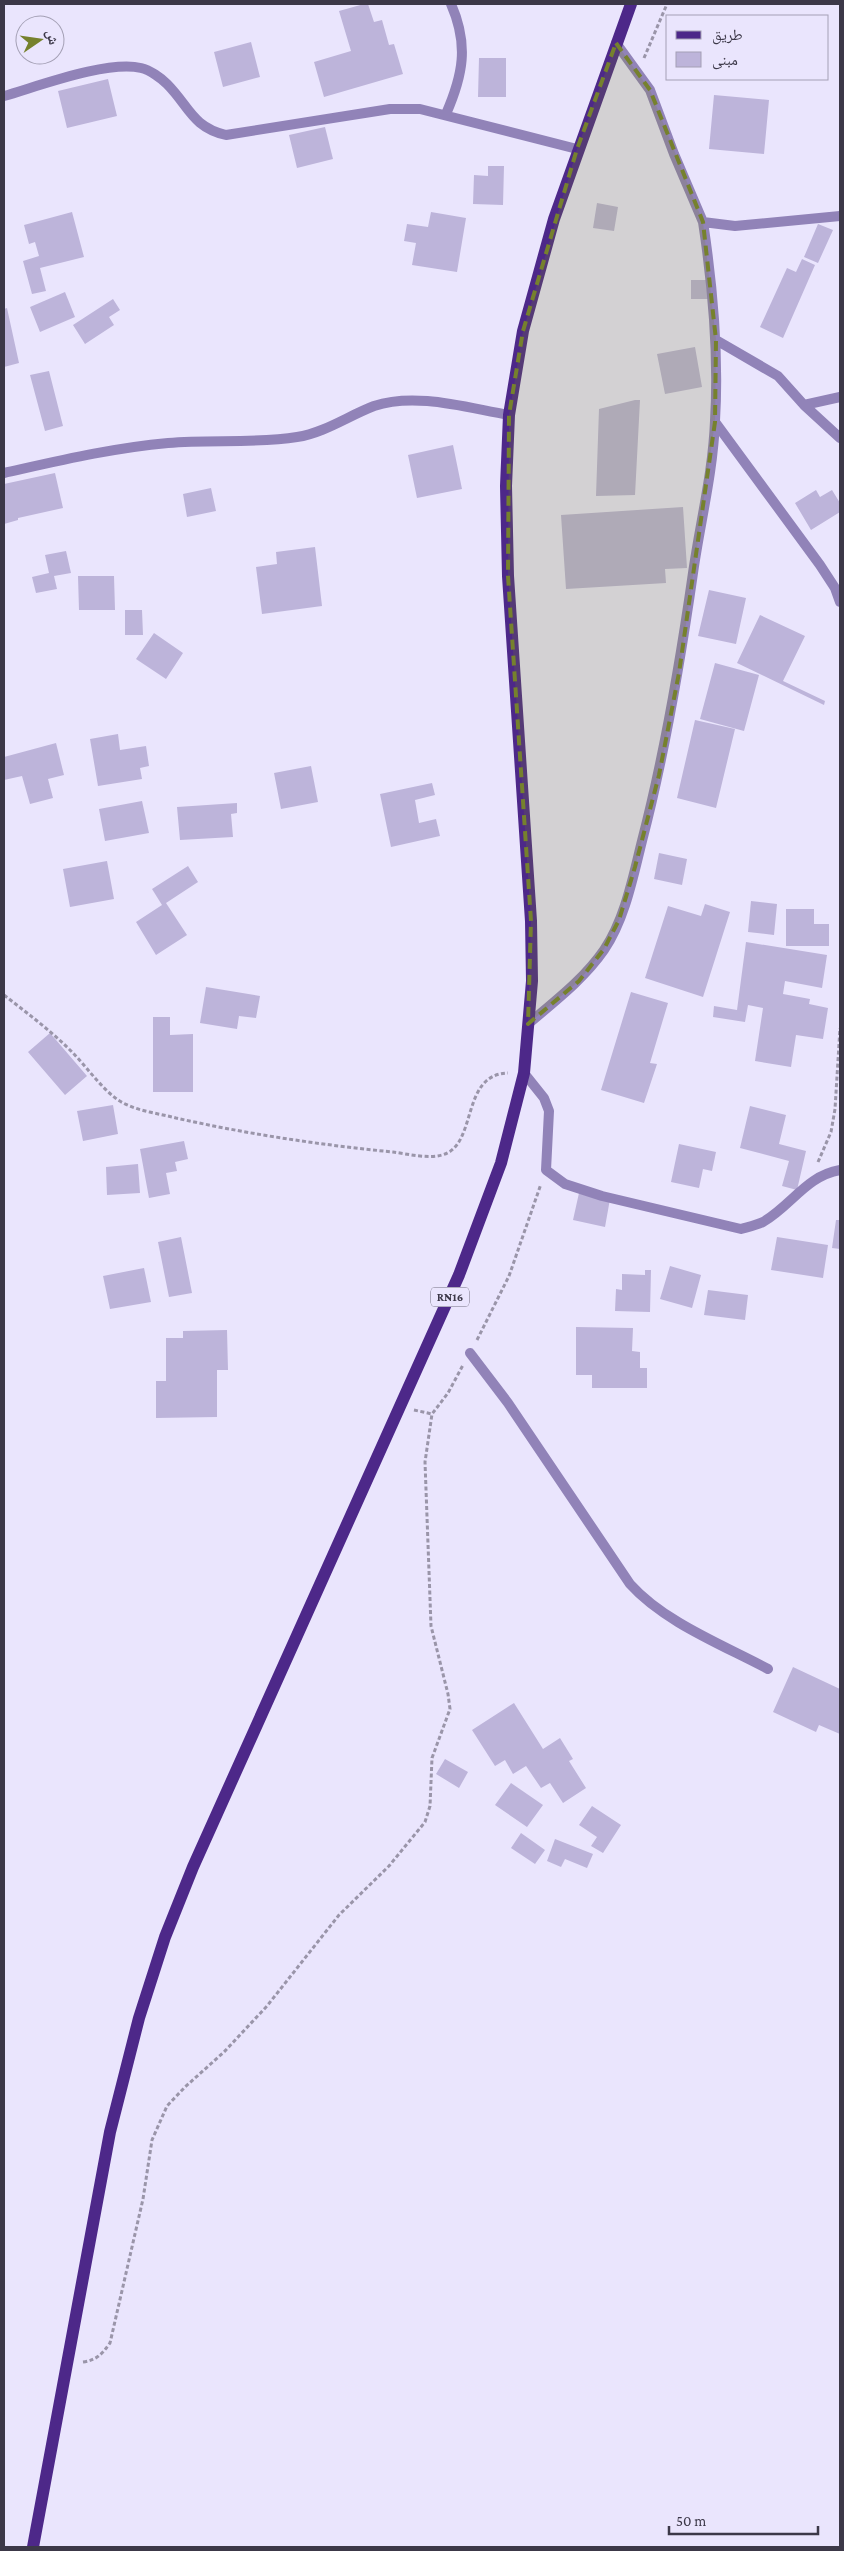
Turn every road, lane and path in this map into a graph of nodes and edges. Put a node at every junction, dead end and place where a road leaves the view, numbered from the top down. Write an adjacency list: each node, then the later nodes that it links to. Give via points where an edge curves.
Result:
1 (451, 4): 7 (street, via 464,50 459,84)
2 (631, 4): 4 (main road, RN16)
3 (667, 4): 5 (path)
4 (616, 43): 5 (street); 8 (main road, RN16)
5 (638, 71): 10 (street, via 650,90)
6 (4, 96): 7 (street, via 106,68 126,66 143,68 155,75 167,84 200,124 211,132 226,135 390,109 420,109)
7 (446, 114): 8 (street)
8 (577, 149): 14 (main road, RN16, via 523,331)
9 (840, 216): 10 (street, via 735,226)
10 (703, 222): 11 (street)
11 (716, 340): 13 (street, via 778,376); 15 (street)
12 (840, 397): 13 (street)
13 (804, 405): 16 (street)
14 (509, 415): 17 (street, via 442,403 406,401 375,406 299,437 269,441 169,443 118,449); 20 (main road, RN16, via 506,486 508,576 531,921 532,981)
15 (715, 422): 18 (street, via 820,565); 20 (street, via 679,673 659,775 619,920 604,949 579,981)
16 (840, 438)
17 (4, 474)
18 (840, 602)
19 (4, 995): 22 (path, via 71,1051 100,1084 139,1109 337,1147 443,1155 454,1148 462,1136 488,1077 497,1073)
20 (528, 1024): 22 (main road, RN16)
21 (840, 1028): 25 (path, via 831,1132)
22 (524, 1073): 23 (street, via 544,1098 549,1111); 27 (main road, RN16, via 501,1163 459,1276)
23 (546, 1170): 25 (street, via 565,1184 602,1196 741,1229 762,1223 775,1214); 26 (path, via 510,1276)
24 (840, 1170): 25 (street)
25 (810, 1181)
26 (470, 1353): 28 (path); 29 (street, via 508,1403 630,1584 644,1599 663,1613)
27 (400, 1406): 28 (path); 30 (main road, RN16, via 193,1867 165,1937 138,2018 110,2132)
28 (432, 1414): 30 (path, via 425,1462 431,1626 450,1709 432,1758 430,1806 424,1822 389,1866 339,1915 267,2006 167,2106 152,2140 143,2199 110,2343 93,2361)
29 (768, 1669)
30 (67, 2365): 31 (main road, RN16)
31 (32, 2547)

